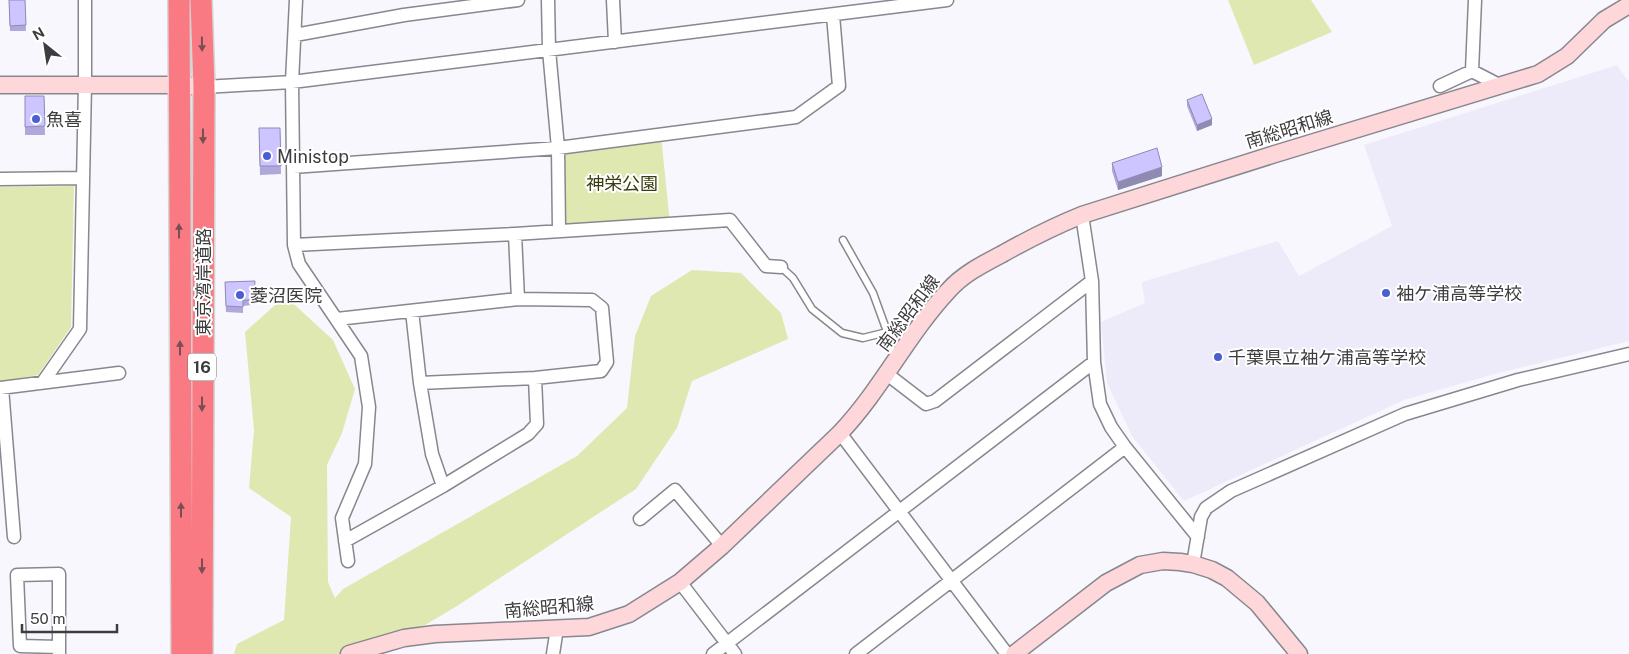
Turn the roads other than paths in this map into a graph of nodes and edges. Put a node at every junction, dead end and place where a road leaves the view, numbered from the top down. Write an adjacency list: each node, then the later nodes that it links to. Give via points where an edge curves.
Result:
1 (85, 0): 18 (street)
2 (179, 0): 20 (highway, 東京湾岸道路 / 16)
3 (202, 0): 23 (highway, 東京湾岸道路 / 16, one-way to 23)
4 (296, 0): 13 (street)
5 (518, 0): 13 (street, via 404,15)
6 (548, 0): 15 (street)
7 (613, 0): 14 (street)
8 (948, 0): 10 (street)
9 (1475, 0): 16 (street)
10 (892, 3): 12 (street)
11 (1625, 4): 22 (main road, 南総昭和線, via 1553,66)
12 (833, 14): 14 (street); 24 (street, via 839,86 796,117)
13 (295, 35): 17 (street)
14 (615, 42): 15 (street)
15 (549, 50): 17 (street); 24 (street)
16 (1472, 71): 21 (street); 22 (street)
17 (292, 82): 23 (street); 25 (street)
18 (86, 84): 19 (main road); 20 (main road); 26 (street)
19 (0, 85)
20 (178, 85): 23 (main road); 64 (highway, 東京湾岸道路 / 16, one-way to 20)
21 (1440, 86)
22 (1501, 86): 28 (main road, 南総昭和線)
23 (204, 87): 64 (highway, 東京湾岸道路 / 16, one-way to 64)
24 (558, 148): 25 (street); 29 (street)
25 (293, 166): 32 (street)
26 (82, 178): 27 (street); 44 (street, via 80,330)
27 (0, 179)
28 (1082, 215): 34 (street); 41 (main road, 南総昭和線, via 970,271 928,314)
29 (559, 230): 30 (street); 33 (street, via 730,220 766,266)
30 (515, 234): 32 (street); 35 (street)
31 (843, 240): 38 (lane, via 873,294)
32 (294, 245): 37 (street, via 299,264)
33 (780, 266): 38 (lane, via 793,278 812,309 842,333 863,338 883,333)
34 (1092, 281): 40 (street); 41 (street, via 935,401 926,404)
35 (518, 300): 36 (street); 43 (street, via 592,300 602,308 607,362 601,371)
36 (412, 311): 37 (street); 45 (street)
37 (337, 319): 55 (street, via 362,356 368,407 365,464 342,518)
38 (889, 338): 41 (lane)
39 (1629, 354): 53 (street, via 1518,380 1405,414 1231,491 1206,508)
40 (1094, 362): 48 (street, via 1100,404); 51 (street)
41 (892, 368): 47 (main road, 南総昭和線)
42 (119, 373): 44 (street)
43 (535, 378): 45 (street); 50 (street, via 537,424 528,434)
44 (43, 382): 46 (street)
45 (420, 383): 50 (street, via 432,454)
46 (1, 388): 49 (street)
47 (840, 434): 51 (street); 56 (main road, 南総昭和線)
48 (1125, 447): 53 (street); 59 (street)
49 (4, 469): 54 (street)
50 (443, 486): 55 (street)
51 (899, 511): 59 (street); 62 (street)
52 (640, 519): 56 (street, via 675,490)
53 (1198, 536): 58 (street)
54 (14, 537)
55 (345, 541): 57 (street)
56 (722, 546): 60 (main road, 南総昭和線)
57 (348, 561)
58 (1193, 564): 71 (main road, via 1163,561 1140,565 1122,573); 72 (main road, via 1212,570 1242,590 1257,603)
59 (951, 580): 69 (street); 70 (street)
60 (680, 582): 61 (main road, 南総昭和線, via 629,614 589,627); 62 (street)
61 (557, 628): 65 (main road, 南総昭和線, via 404,638); 66 (street)
62 (727, 644): 67 (street); 68 (street)
63 (59, 650): 63 (street, via 59,574 17,575 20,646)
64 (192, 650)
65 (349, 654)
66 (553, 654)
67 (713, 654)
68 (735, 654)
69 (856, 654)
70 (1008, 654)
71 (1014, 654)
72 (1299, 654)

